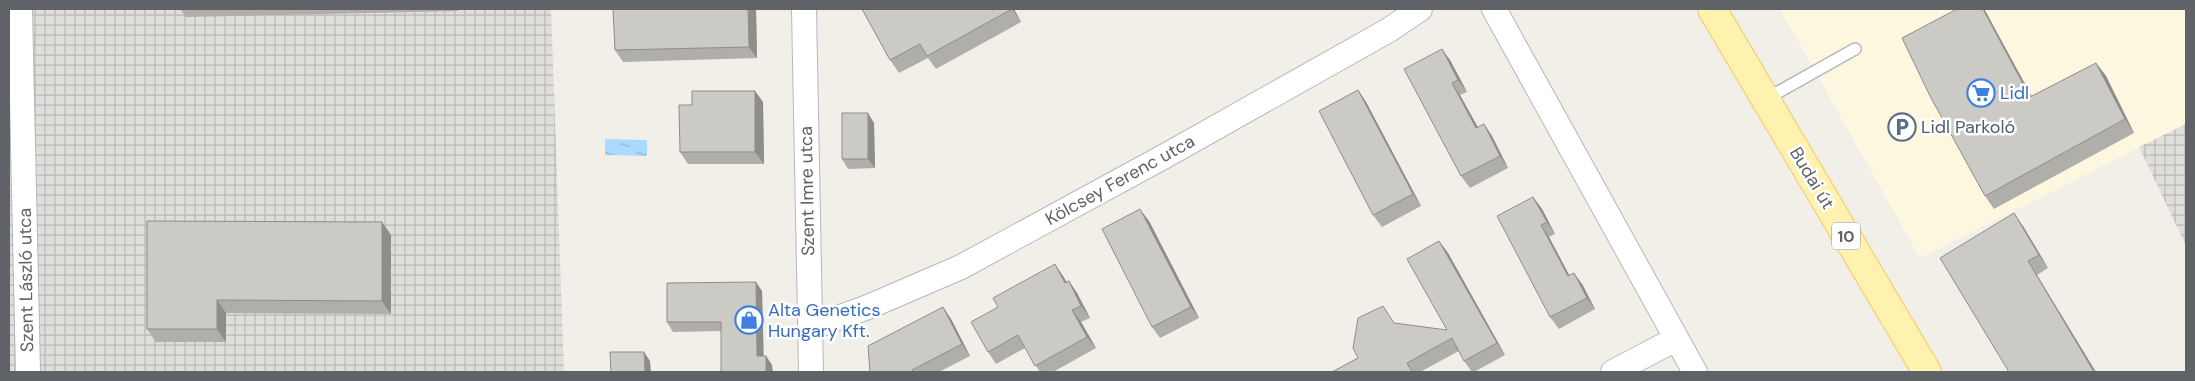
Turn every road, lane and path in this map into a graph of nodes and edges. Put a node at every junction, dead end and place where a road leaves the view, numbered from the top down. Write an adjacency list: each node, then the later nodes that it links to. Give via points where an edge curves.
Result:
1 (20, 9): 10 (street, Szent László utca)
2 (804, 9): 8 (street, Szent Imre utca)
3 (1420, 9): 8 (street, Kölcsey Ferenc utca, via 1389,30 1165,156 961,266 868,307)
4 (1494, 9): 9 (street)
5 (1712, 9): 7 (main road, Budai út / 10)
6 (1855, 49): 7 (lane)
7 (1766, 99): 14 (main road, Budai út / 10)
8 (810, 328): 11 (street, Szent Imre utca)
9 (1676, 340): 12 (street); 13 (street)
10 (28, 372)
11 (811, 372)
12 (1613, 372)
13 (1695, 372)
14 (1927, 372)

